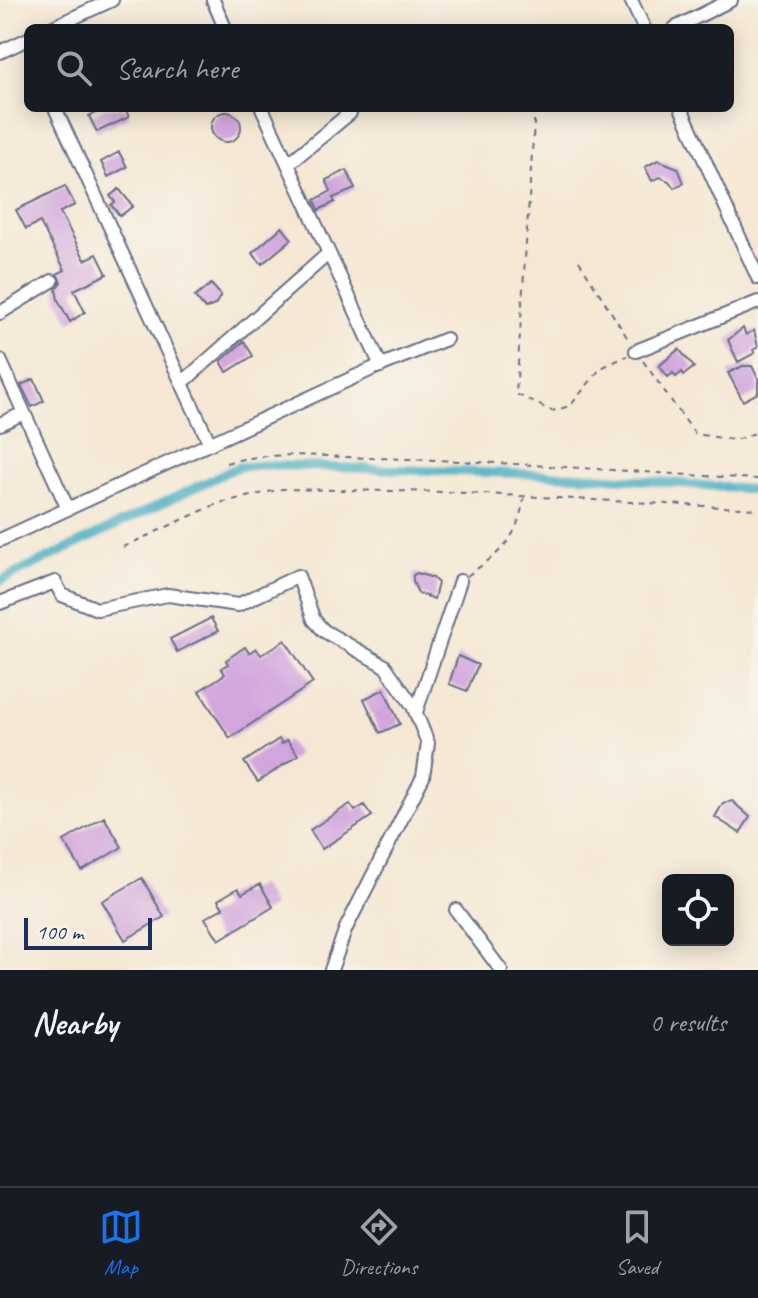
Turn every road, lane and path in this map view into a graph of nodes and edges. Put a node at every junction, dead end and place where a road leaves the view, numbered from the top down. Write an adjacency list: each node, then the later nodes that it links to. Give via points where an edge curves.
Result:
1 (112, 0): 5 (street)
2 (213, 0): 6 (street)
3 (631, 0): 7 (street)
4 (731, 0): 8 (street)
5 (60, 24)
6 (223, 24)
7 (642, 24)
8 (683, 24)
9 (24, 44): 10 (street)
10 (0, 52)
11 (57, 112): 27 (street)
12 (264, 112): 16 (street)
13 (535, 112): 24 (path, via 516,394 552,411 570,406 601,368)
14 (683, 112): 19 (street)
15 (350, 113): 16 (street)
16 (288, 164): 17 (street)
17 (329, 253): 26 (street); 27 (street)
18 (579, 261): 24 (path)
19 (758, 278)
20 (52, 281): 22 (street)
21 (758, 302): 24 (street)
22 (0, 313)
23 (446, 339): 26 (street)
24 (636, 351): 30 (path, via 695,434 735,440)
25 (0, 360): 28 (street)
26 (381, 366): 31 (street)
27 (182, 383): 31 (street)
28 (24, 413): 29 (street); 35 (street)
29 (0, 424)
30 (758, 432)
31 (210, 444): 35 (street)
32 (226, 463): 33 (path, via 302,456 443,459)
33 (758, 479)
34 (524, 498): 36 (path); 38 (path, via 282,489 219,503); 39 (path, via 504,551)
35 (68, 509): 37 (street)
36 (758, 509)
37 (0, 540)
38 (123, 547)
39 (460, 581): 41 (street)
40 (0, 603): 41 (street, via 55,582 62,595 97,609 168,595 238,605 298,576 314,620 385,666)
41 (416, 712): 43 (street, via 428,743 423,777 346,928)
42 (456, 910): 44 (street)
43 (331, 970)
44 (501, 970)

